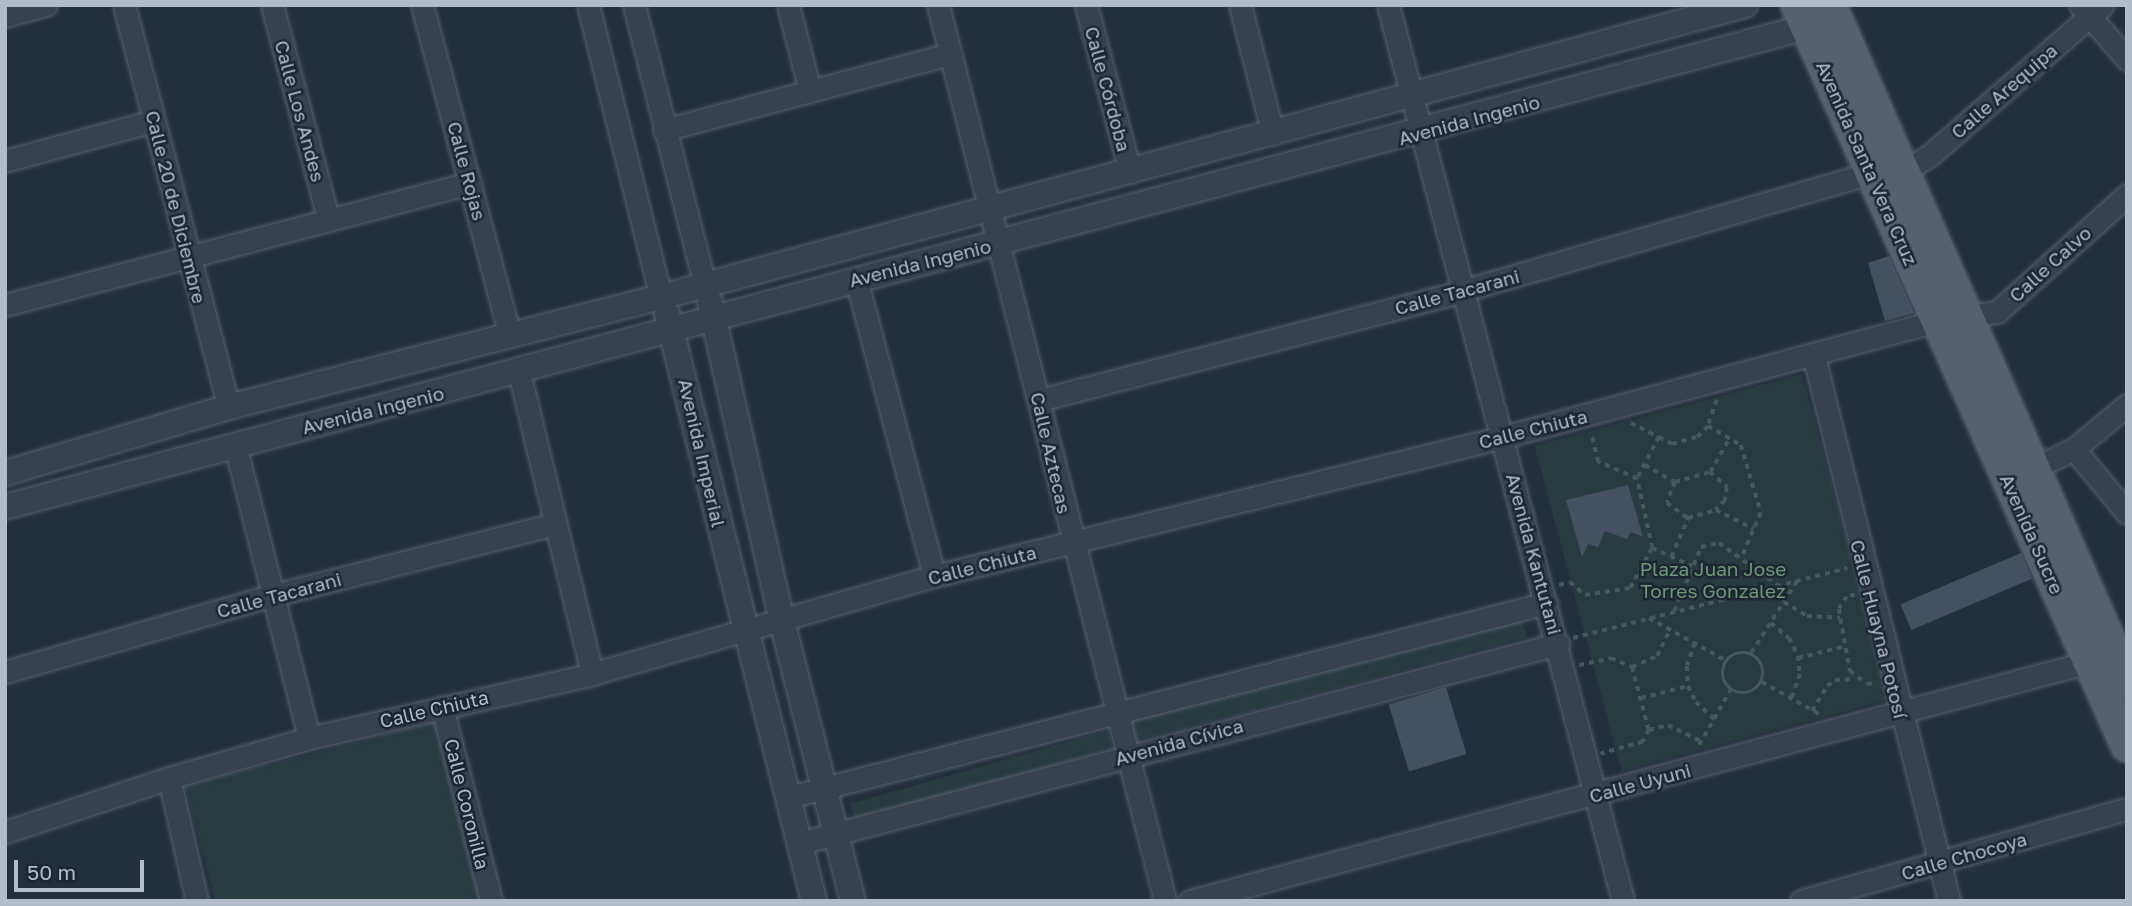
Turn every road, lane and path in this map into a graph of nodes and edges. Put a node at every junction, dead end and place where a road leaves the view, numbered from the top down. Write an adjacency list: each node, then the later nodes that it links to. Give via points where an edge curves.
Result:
1 (46, 5): 15 (street)
2 (124, 5): 20 (street, Calle 20 de Diciembre)
3 (272, 5): 31 (street, Calle Los Andes)
4 (422, 5): 28 (street, Calle Rojas)
5 (588, 5): 37 (street, Avenida Imperial)
6 (634, 5): 21 (street)
7 (788, 5): 18 (street)
8 (938, 5): 16 (street, Calle Aztecas)
9 (1086, 5): 25 (street, Calle Córdoba)
10 (1240, 5): 23 (street)
11 (1388, 5): 19 (street, Avenida Kantutani)
12 (1745, 5): 19 (street, Avenida Ingenio)
13 (2091, 9): 17 (street); 26 (street, Calle Arequipa, via 1929,156)
14 (1818, 14): 22 (street, Avenida Ingenio); 26 (main road, Avenida Santa Vera Cruz); 27 (main road, Avenida Santa Vera Cruz)
15 (5, 16)
16 (950, 54): 18 (street); 30 (street, Calle Aztecas)
17 (2127, 59)
18 (810, 91): 21 (street)
19 (1411, 97): 22 (street, Avenida Kantutani); 23 (street, Avenida Ingenio)
20 (153, 121): 24 (street); 33 (street, Calle 20 de Diciembre)
21 (664, 130): 35 (street)
22 (1421, 133): 32 (street, Avenida Ingenio); 36 (street, Avenida Kantutani)
23 (1273, 134): 25 (street, Avenida Ingenio)
24 (5, 161)
25 (1130, 172): 30 (street, Avenida Ingenio)
26 (1903, 172): 40 (main road, Avenida Santa Vera Cruz)
27 (1872, 173): 36 (street, Calle Tacarani); 40 (main road, Avenida Santa Vera Cruz)
28 (470, 183): 31 (street); 42 (street, Calle Rojas)
29 (2127, 195): 40 (street, Calle Calvo, via 1997,312)
30 (991, 209): 32 (street, Calle Aztecas); 35 (street, Avenida Ingenio)
31 (328, 218): 33 (street)
32 (1001, 243): 34 (street, Avenida Ingenio); 46 (street, Calle Aztecas)
33 (187, 254): 38 (street); 49 (street, Calle 20 de Diciembre)
34 (856, 278): 39 (street, Avenida Ingenio); 75 (street)
35 (705, 285): 37 (street, Avenida Ingenio); 39 (street)
36 (1462, 291): 46 (street, Calle Tacarani); 52 (street, Avenida Kantutani)
37 (662, 297): 41 (street, Avenida Imperial); 42 (street, Avenida Ingenio)
38 (5, 305)
39 (714, 317): 41 (street, Avenida Ingenio); 85 (street)
40 (1951, 319): 43 (street, Calle Chiuta); 58 (main road, Avenida Sucre); 95 (main road, Avenida Sucre)
41 (672, 328): 44 (street, Avenida Ingenio); 88 (street, Avenida Imperial)
42 (510, 336): 49 (street, Avenida Ingenio)
43 (1814, 357): 45 (street, Calle Chiuta); 73 (street, Calle Huayna Potosí)
44 (519, 372): 55 (street, Avenida Ingenio); 67 (street)
45 (1715, 382): 48 (street, Calle Chiuta); 51 (path, via 1718,396)
46 (1039, 400): 69 (street, Calle Aztecas)
47 (2127, 405): 56 (street)
48 (1623, 406): 50 (street, Calle Chiuta); 53 (path, via 1626,421)
49 (229, 408): 60 (street, Avenida Ingenio)
50 (1586, 416): 52 (street, Calle Chiuta); 61 (path, via 1598,463)
51 (1708, 426): 53 (path, via 1697,437 1672,444); 54 (path)
52 (1503, 437): 69 (street, Calle Chiuta); 80 (street, Avenida Kantutani)
53 (1659, 437): 57 (path)
54 (1729, 438): 59 (path); 68 (path, via 1741,445 1761,513)
55 (235, 445): 63 (street, Avenida Ingenio); 79 (street)
56 (2074, 449): 58 (street); 65 (street)
57 (1645, 465): 61 (path); 62 (path)
58 (2032, 469): 102 (main road, Avenida Sucre)
59 (1710, 472): 62 (path); 64 (path, via 1727,487 1725,501)
60 (5, 473)
61 (1637, 479): 70 (path)
62 (1675, 482): 66 (path, via 1667,503)
63 (5, 507)
64 (1716, 510): 66 (path); 68 (path)
65 (2127, 513)
66 (1688, 518): 71 (path)
67 (555, 524): 79 (street, Calle Tacarani); 99 (street)
68 (1754, 529): 72 (path)
69 (1073, 543): 75 (street, Calle Chiuta); 110 (street, Calle Aztecas)
70 (1653, 548): 71 (path); 80 (path, via 1630,588 1586,595 1570,582)
71 (1671, 557): 74 (path)
72 (1741, 559): 74 (path, via 1719,543 1701,547); 77 (path)
73 (1864, 564): 76 (path); 78 (street, Calle Huayna Potosí)
74 (1692, 567): 82 (path)
75 (934, 576): 85 (street, Calle Chiuta)
76 (1797, 581): 77 (path); 81 (path)
77 (1778, 585): 82 (path)
78 (1870, 592): 84 (path, via 1847,597); 101 (street, Calle Huayna Potosí)
79 (274, 595): 98 (street, Calle Tacarani); 115 (street)
80 (1545, 595): 90 (street, Avenida Kantutani); 110 (street)
81 (1784, 601): 84 (path, via 1807,616); 86 (path)
82 (1674, 611): 83 (path)
83 (1648, 617): 87 (path); 90 (path)
84 (1840, 618): 91 (path)
85 (782, 621): 88 (street, Calle Chiuta); 122 (street)
86 (1771, 622): 92 (path); 93 (path, via 1789,638)
87 (1670, 629): 89 (path); 96 (path, via 1657,656)
88 (744, 632): 99 (street, Calle Chiuta); 124 (street, Avenida Imperial)
89 (1695, 643): 94 (path); 104 (path, via 1687,666)
90 (1558, 644): 97 (street, Avenida Kantutani); 118 (street, Avenida Cívica)
91 (1846, 646): 93 (path); 100 (path)
92 (1751, 653): 94 (path, via 1738,653); 103 (path, via 1761,663)
93 (1798, 659): 107 (path, via 1800,674)
94 (1727, 660): 105 (path, via 1723,674)
95 (2089, 662): 111 (street, Calle Uyuni); 117 (main road, Avenida Sucre)
96 (1632, 667): 97 (path, via 1611,658); 106 (path)
97 (1564, 668): 119 (street, Avenida Kantutani)
98 (5, 672)
99 (592, 674): 108 (street, Calle Chiuta)
100 (1855, 679): 101 (path, via 1867,684); 109 (path, via 1835,680)
101 (1892, 681): 111 (street, Calle Huayna Potosí)
102 (2127, 681)
103 (1762, 682): 105 (path, via 1747,693); 107 (path)
104 (1688, 686): 106 (path); 112 (path, via 1696,702)
105 (1731, 689): 112 (path)
106 (1641, 698): 113 (path)
107 (1791, 699): 109 (path)
108 (442, 707): 115 (street, Calle Chiuta); 131 (street, Calle Coronilla)
109 (1812, 710): 114 (path, via 1824,717)
110 (1116, 714): 118 (street, Calle Aztecas); 122 (street)
111 (1899, 714): 114 (street, Calle Uyuni); 129 (street, Calle Huayna Potosí)
112 (1714, 719): 116 (path)
113 (1649, 730): 116 (path, via 1668,725); 119 (path, via 1643,742)
114 (1828, 733): 120 (street, Calle Uyuni)
115 (309, 738): 121 (street, Calle Chiuta)
116 (1702, 741): 120 (path, via 1696,750)
117 (2127, 746)
118 (1129, 755): 127 (street, Avenida Cívica); 134 (street, Calle Aztecas)
119 (1587, 759): 123 (street, Avenida Kantutani)
120 (1701, 767): 123 (street, Calle Uyuni)
121 (169, 778): 126 (street, Calle Chiuta); 130 (street)
122 (825, 789): 124 (street); 127 (street)
123 (1595, 794): 135 (street, Calle Uyuni); 136 (street, Avenida Kantutani)
124 (789, 797): 128 (street, Avenida Imperial)
125 (2127, 809): 129 (street, Calle Chocoya)
126 (5, 832)
127 (836, 832): 128 (street, Avenida Cívica); 133 (street)
128 (800, 843): 132 (street, Avenida Imperial)
129 (1939, 864): 137 (street, Calle Chocoya); 138 (street, Calle Huayna Potosí)
130 (198, 901)
131 (491, 901)
132 (814, 901)
133 (853, 901)
134 (1165, 901)
135 (1190, 901)
136 (1623, 901)
137 (1801, 901)
138 (1950, 901)

